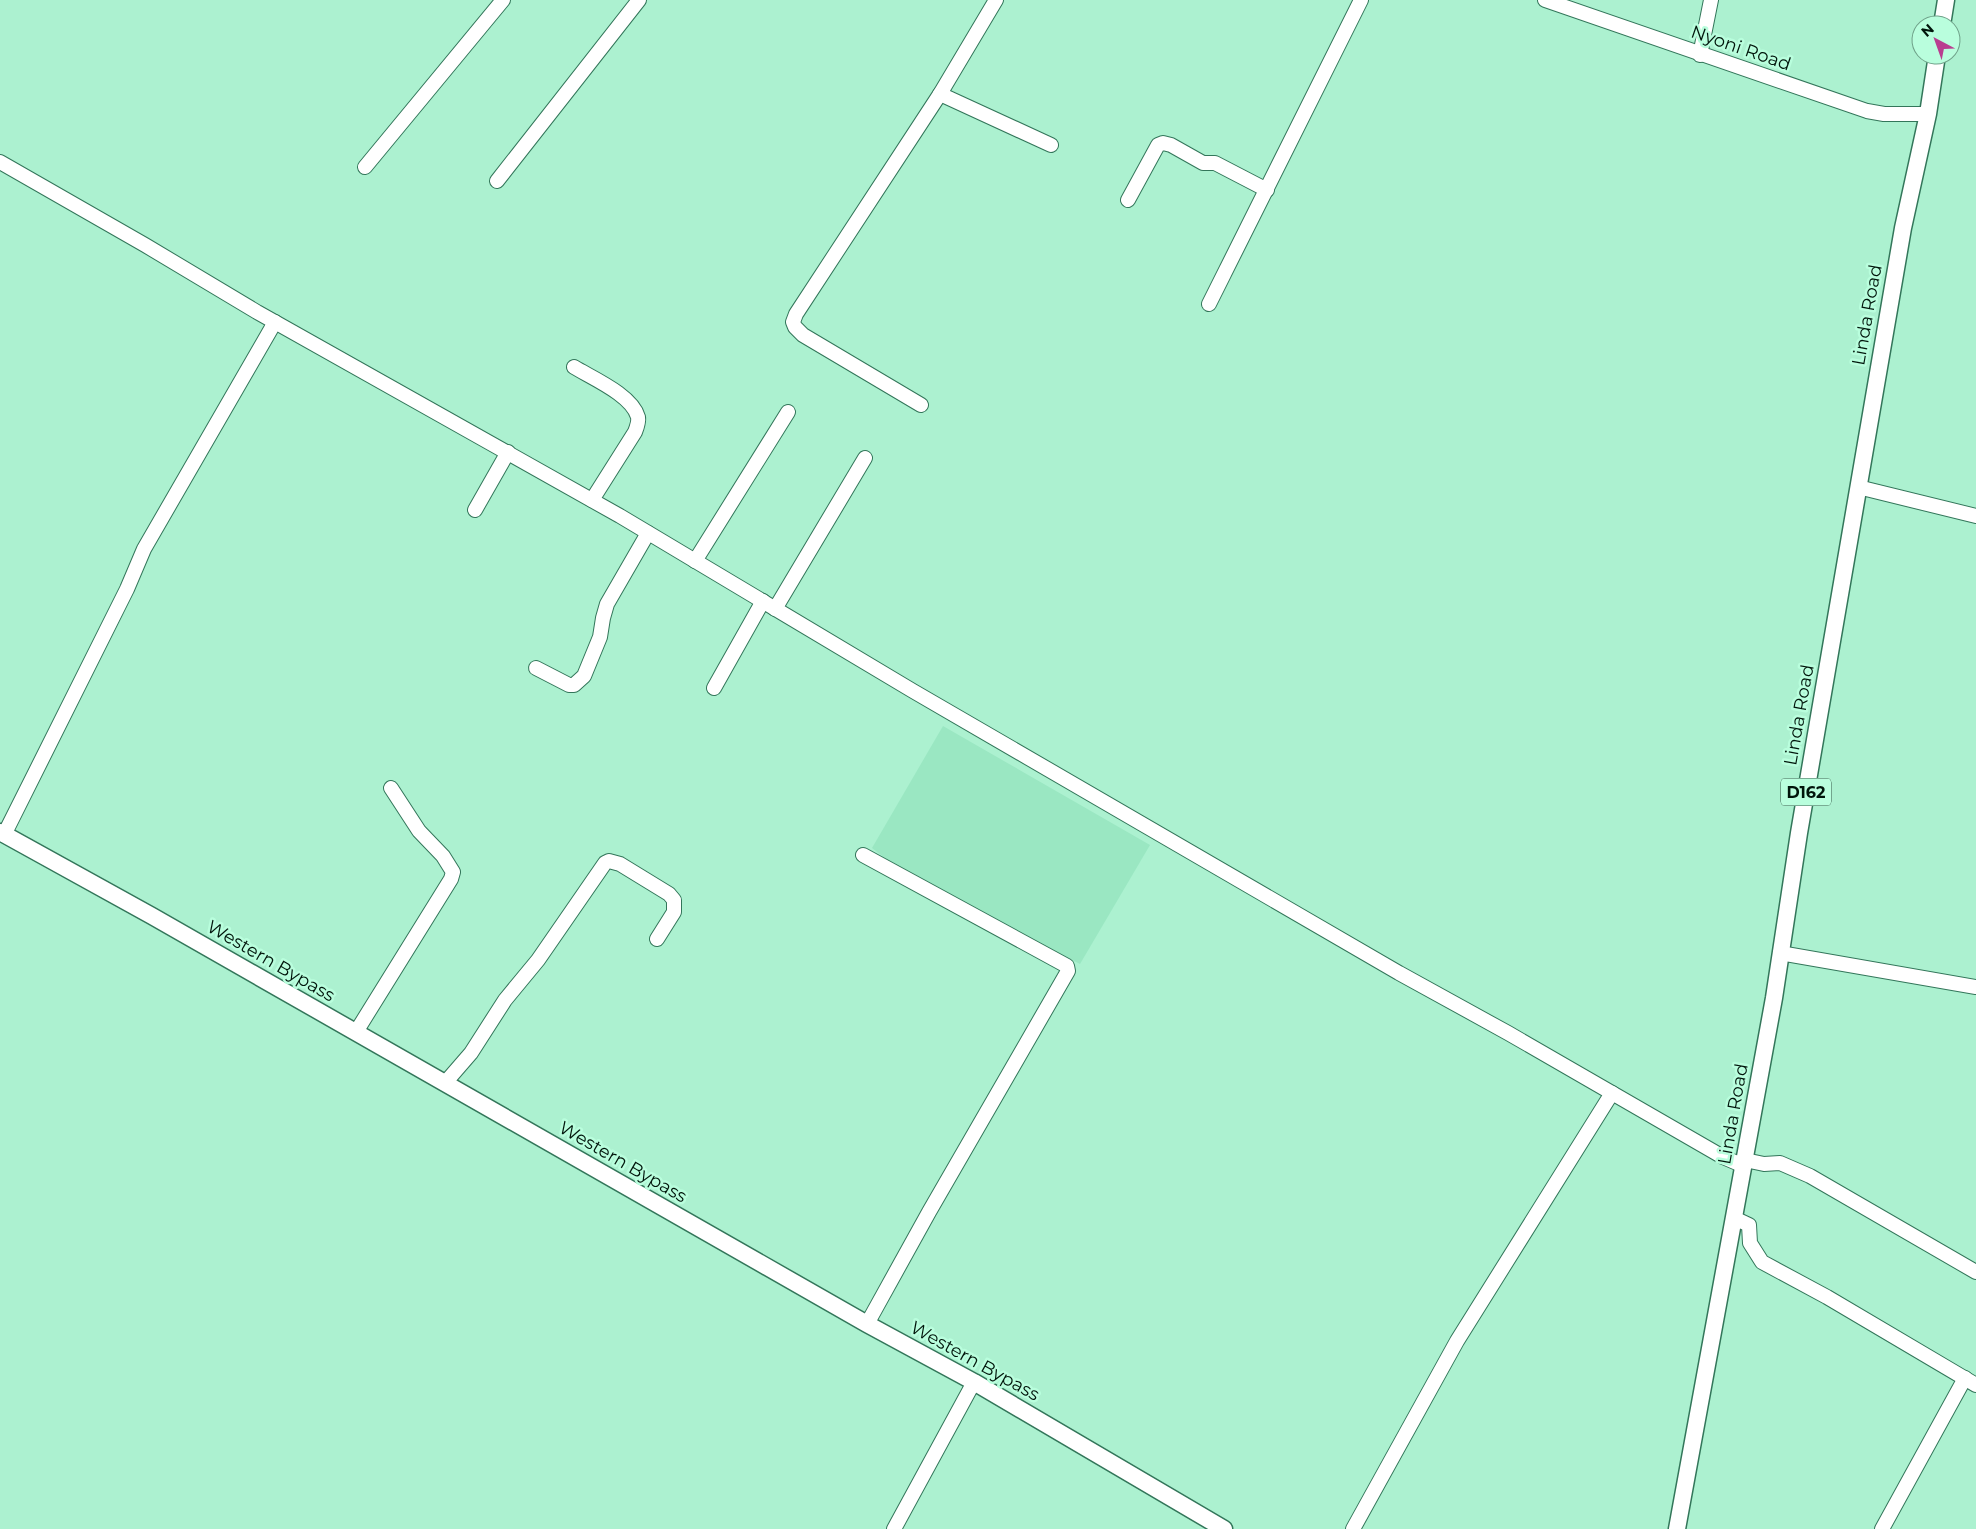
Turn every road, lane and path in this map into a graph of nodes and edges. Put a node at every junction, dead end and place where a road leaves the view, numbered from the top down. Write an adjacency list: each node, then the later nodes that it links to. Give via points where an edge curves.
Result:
1 (504, 0): 15 (street)
2 (639, 0): 16 (street)
3 (996, 0): 11 (street)
4 (1361, 0): 17 (street)
5 (1547, 0): 9 (street, Nyoni Road)
6 (1711, 0): 9 (street)
7 (1946, 0): 8 (main road)
8 (1944, 15)
9 (1700, 55): 12 (street, Nyoni Road, via 1868,111)
10 (1935, 65): 12 (main road, Linda Road / D162)
11 (940, 94): 13 (street); 22 (street, via 793,322 803,335)
12 (1928, 114): 26 (main road, Linda Road / D162, via 1903,228)
13 (1051, 145)
14 (0, 162): 20 (street)
15 (365, 167)
16 (497, 181)
17 (1268, 190): 18 (street, via 1215,163 1203,163 1163,143 1158,145); 19 (street)
18 (1128, 200)
19 (1210, 304)
20 (275, 322): 24 (street); 36 (street, via 144,548 127,589)
21 (574, 367): 27 (street, via 626,398 638,417 635,432)
22 (921, 405)
23 (788, 412): 31 (street)
24 (508, 452): 27 (street); 28 (street)
25 (865, 458): 32 (street)
26 (1858, 487): 29 (street); 39 (main road, Linda Road / D162)
27 (592, 500): 30 (street)
28 (474, 510)
29 (1976, 516)
30 (648, 533): 31 (street); 33 (street, via 607,604 600,637 584,676 574,685 569,685)
31 (695, 561): 32 (street)
32 (769, 605): 34 (street); 43 (street, via 913,692)
33 (536, 668)
34 (714, 688)
35 (391, 788): 41 (street, via 419,831 443,856 453,872)
36 (2, 834): 41 (main road, Western Bypass)
37 (863, 855): 47 (street, via 1067,966 1068,971 928,1212)
38 (657, 940): 42 (street, via 674,912 674,900 620,864 605,863 538,960 505,1000 471,1053)
39 (1780, 953): 40 (street); 44 (main road, Linda Road / D162)
40 (1976, 987)
41 (356, 1032): 42 (main road, Western Bypass)
42 (445, 1083): 47 (main road, Western Bypass)
43 (1612, 1093): 44 (street, via 1723,1157); 52 (street, via 1458,1341)
44 (1744, 1163): 45 (main road, Linda Road / D162); 46 (street, via 1780,1163 1810,1176)
45 (1734, 1218): 48 (street, via 1749,1225 1750,1243 1762,1262); 53 (main road, Linda Road / D162)
46 (1976, 1272)
47 (868, 1324): 49 (main road, Western Bypass)
48 (1970, 1381): 54 (street)
49 (974, 1382): 50 (street); 51 (main road, Western Bypass)
50 (894, 1529)
51 (1224, 1529)
52 (1353, 1529)
53 (1677, 1529)
54 (1882, 1529)

